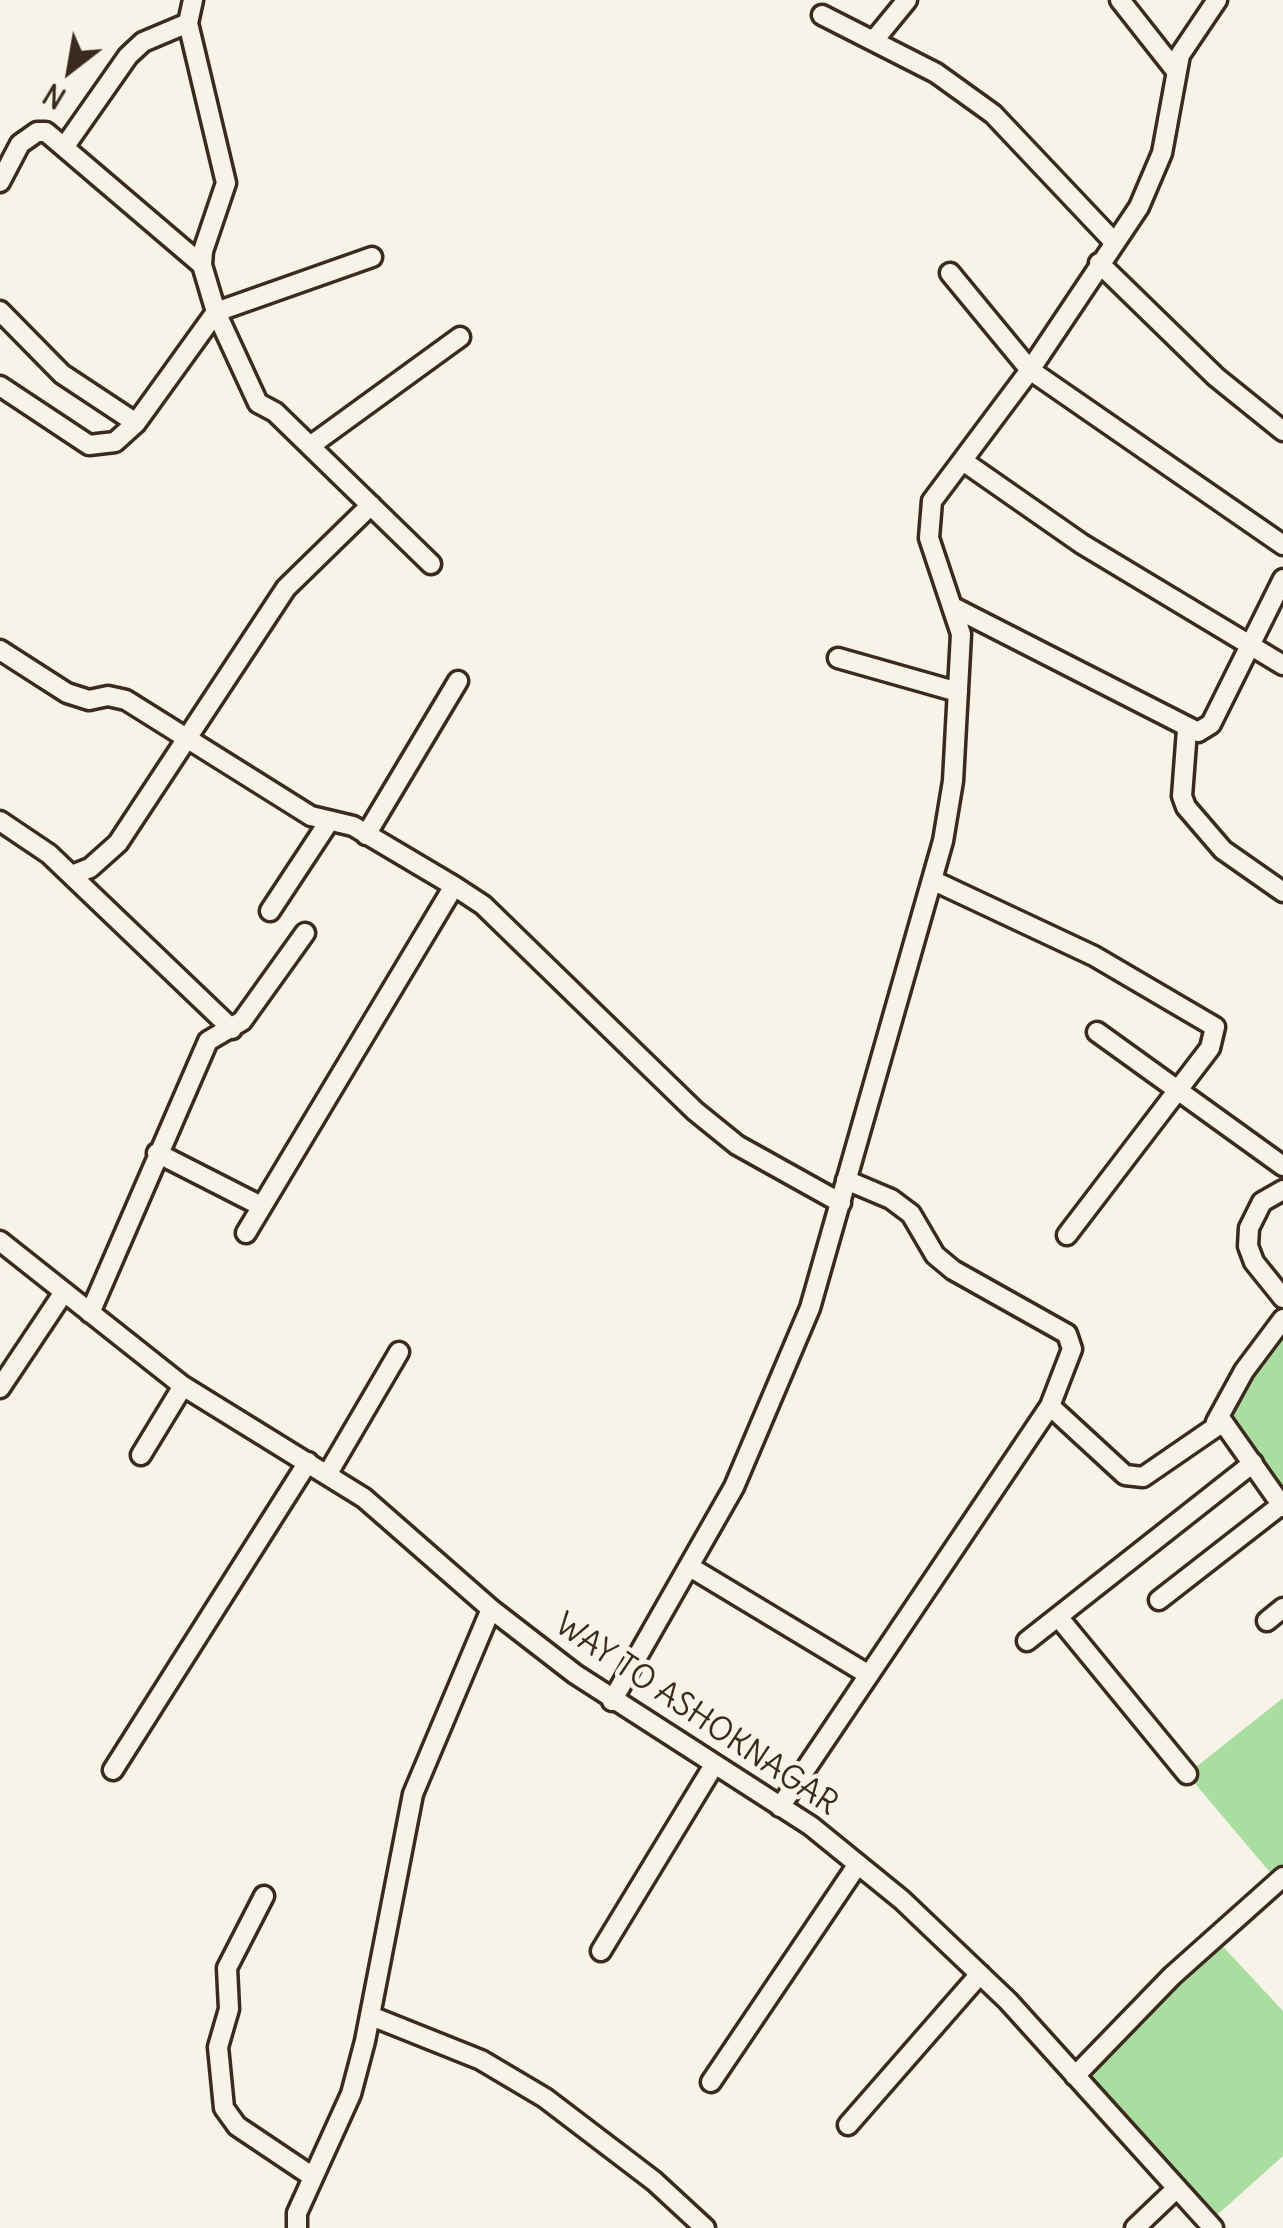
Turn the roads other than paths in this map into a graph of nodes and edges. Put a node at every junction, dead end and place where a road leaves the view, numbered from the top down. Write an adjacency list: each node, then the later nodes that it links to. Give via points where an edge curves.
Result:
1 (194, 0): 6 (street)
2 (907, 0): 7 (street)
3 (1120, 0): 8 (street)
4 (1217, 0): 8 (street)
5 (822, 15): 7 (street)
6 (188, 23): 9 (street, via 143,42 128,56); 14 (street, via 226,183)
7 (876, 39): 11 (street, via 993,114)
8 (1176, 71): 11 (street, via 1155,177)
9 (66, 146): 10 (street, via 36,132); 14 (street)
10 (2, 174)
11 (1114, 242): 13 (street)
12 (372, 257): 17 (street)
13 (1099, 262): 19 (street); 22 (street, via 1204,366)
14 (202, 265): 17 (street)
15 (950, 274): 19 (street)
16 (0, 311): 21 (street, via 62,374)
17 (216, 312): 21 (street); 23 (street, via 253,396)
18 (460, 336): 23 (street)
19 (1030, 370): 24 (street); 26 (street)
20 (0, 386): 21 (street, via 89,445 115,442)
21 (136, 424)
22 (1283, 431)
23 (310, 446): 25 (street)
24 (963, 460): 29 (street, via 939,486 929,516 928,538); 30 (street, via 1082,544)
25 (371, 506): 27 (street); 37 (street, via 286,588)
26 (1283, 544)
27 (431, 564)
28 (1283, 578): 30 (street)
29 (955, 608): 35 (street, via 961,634); 36 (street)
30 (1250, 646): 33 (street); 36 (street, via 1211,724)
31 (0, 650): 37 (street, via 68,694 89,700 116,696)
32 (838, 658): 35 (street)
33 (1283, 665)
34 (458, 681): 40 (street)
35 (958, 692): 42 (street, via 950,810)
36 (1188, 730): 44 (street, via 1186,808 1232,858)
37 (186, 738): 39 (street); 41 (street, via 118,843)
38 (0, 821): 41 (street)
39 (328, 822): 40 (street); 45 (street)
40 (366, 835): 43 (street)
41 (72, 875): 47 (street)
42 (932, 880): 49 (street, via 1203,1016 1216,1038); 52 (street)
43 (454, 886): 54 (street, via 483,905 694,1111); 55 (street)
44 (1283, 892)
45 (270, 911)
46 (305, 932): 47 (street)
47 (232, 1028): 50 (street, via 208,1041)
48 (1097, 1032): 49 (street)
49 (1175, 1089): 51 (street); 57 (street)
50 (157, 1153): 55 (street); 61 (street)
51 (1283, 1166)
52 (846, 1180): 54 (street); 66 (street, via 911,1214 934,1256 953,1270 1067,1334 1072,1350)
53 (1283, 1190): 60 (street, via 1262,1202 1248,1246)
54 (840, 1204): 73 (street, via 810,1308 734,1487)
55 (261, 1206): 56 (street)
56 (246, 1233)
57 (1067, 1235)
58 (0, 1241): 59 (street, WAY TO ASHOKNAGAR)
59 (64, 1292): 61 (street, WAY TO ASHOKNAGAR); 65 (street)
60 (1283, 1298)
61 (90, 1312): 64 (street, WAY TO ASHOKNAGAR)
62 (1283, 1319): 67 (street, via 1249,1362)
63 (399, 1352): 71 (street)
64 (183, 1386): 68 (street); 69 (street, WAY TO ASHOKNAGAR)
65 (0, 1388)
66 (1050, 1406): 67 (street, via 1135,1478); 80 (street)
67 (1216, 1422): 70 (street, via 1229,1426)
68 (140, 1455)
69 (308, 1462): 71 (street, WAY TO ASHOKNAGAR); 83 (street)
70 (1254, 1462): 72 (street); 77 (street)
71 (327, 1474): 76 (street, WAY TO ASHOKNAGAR, via 402,1528)
72 (1282, 1506): 74 (street)
73 (690, 1566): 80 (street); 81 (street)
74 (1159, 1600)
75 (1283, 1608): 78 (street)
76 (491, 1609): 81 (street, WAY TO ASHOKNAGAR); 91 (street, via 413,1794)
77 (1058, 1618): 79 (street); 84 (street)
78 (1267, 1622)
79 (1027, 1642)
80 (869, 1674): 85 (street)
81 (612, 1701): 82 (street, WAY TO ASHOKNAGAR)
82 (714, 1765): 85 (street, WAY TO ASHOKNAGAR); 89 (street)
83 (113, 1770)
84 (1186, 1774)
85 (780, 1806): 86 (street, WAY TO ASHOKNAGAR)
86 (858, 1864): 90 (street, WAY TO ASHOKNAGAR); 93 (street)
87 (1283, 1877): 92 (street, via 1172,1976)
88 (264, 1896): 95 (street, via 228,1968 230,2009 218,2047 224,2108 237,2126)
89 (602, 1952)
90 (980, 1974): 92 (street, WAY TO ASHOKNAGAR); 94 (street)
91 (371, 2016): 95 (street, via 350,2094); 98 (street, via 480,2060 545,2098)
92 (1075, 2076): 96 (street, WAY TO ASHOKNAGAR)
93 (711, 2082)
94 (848, 2125)
95 (314, 2178): 97 (street)
96 (1177, 2188): 99 (street); 100 (street, WAY TO ASHOKNAGAR)
97 (297, 2228)
98 (705, 2228)
99 (1136, 2228)
100 (1213, 2228)

